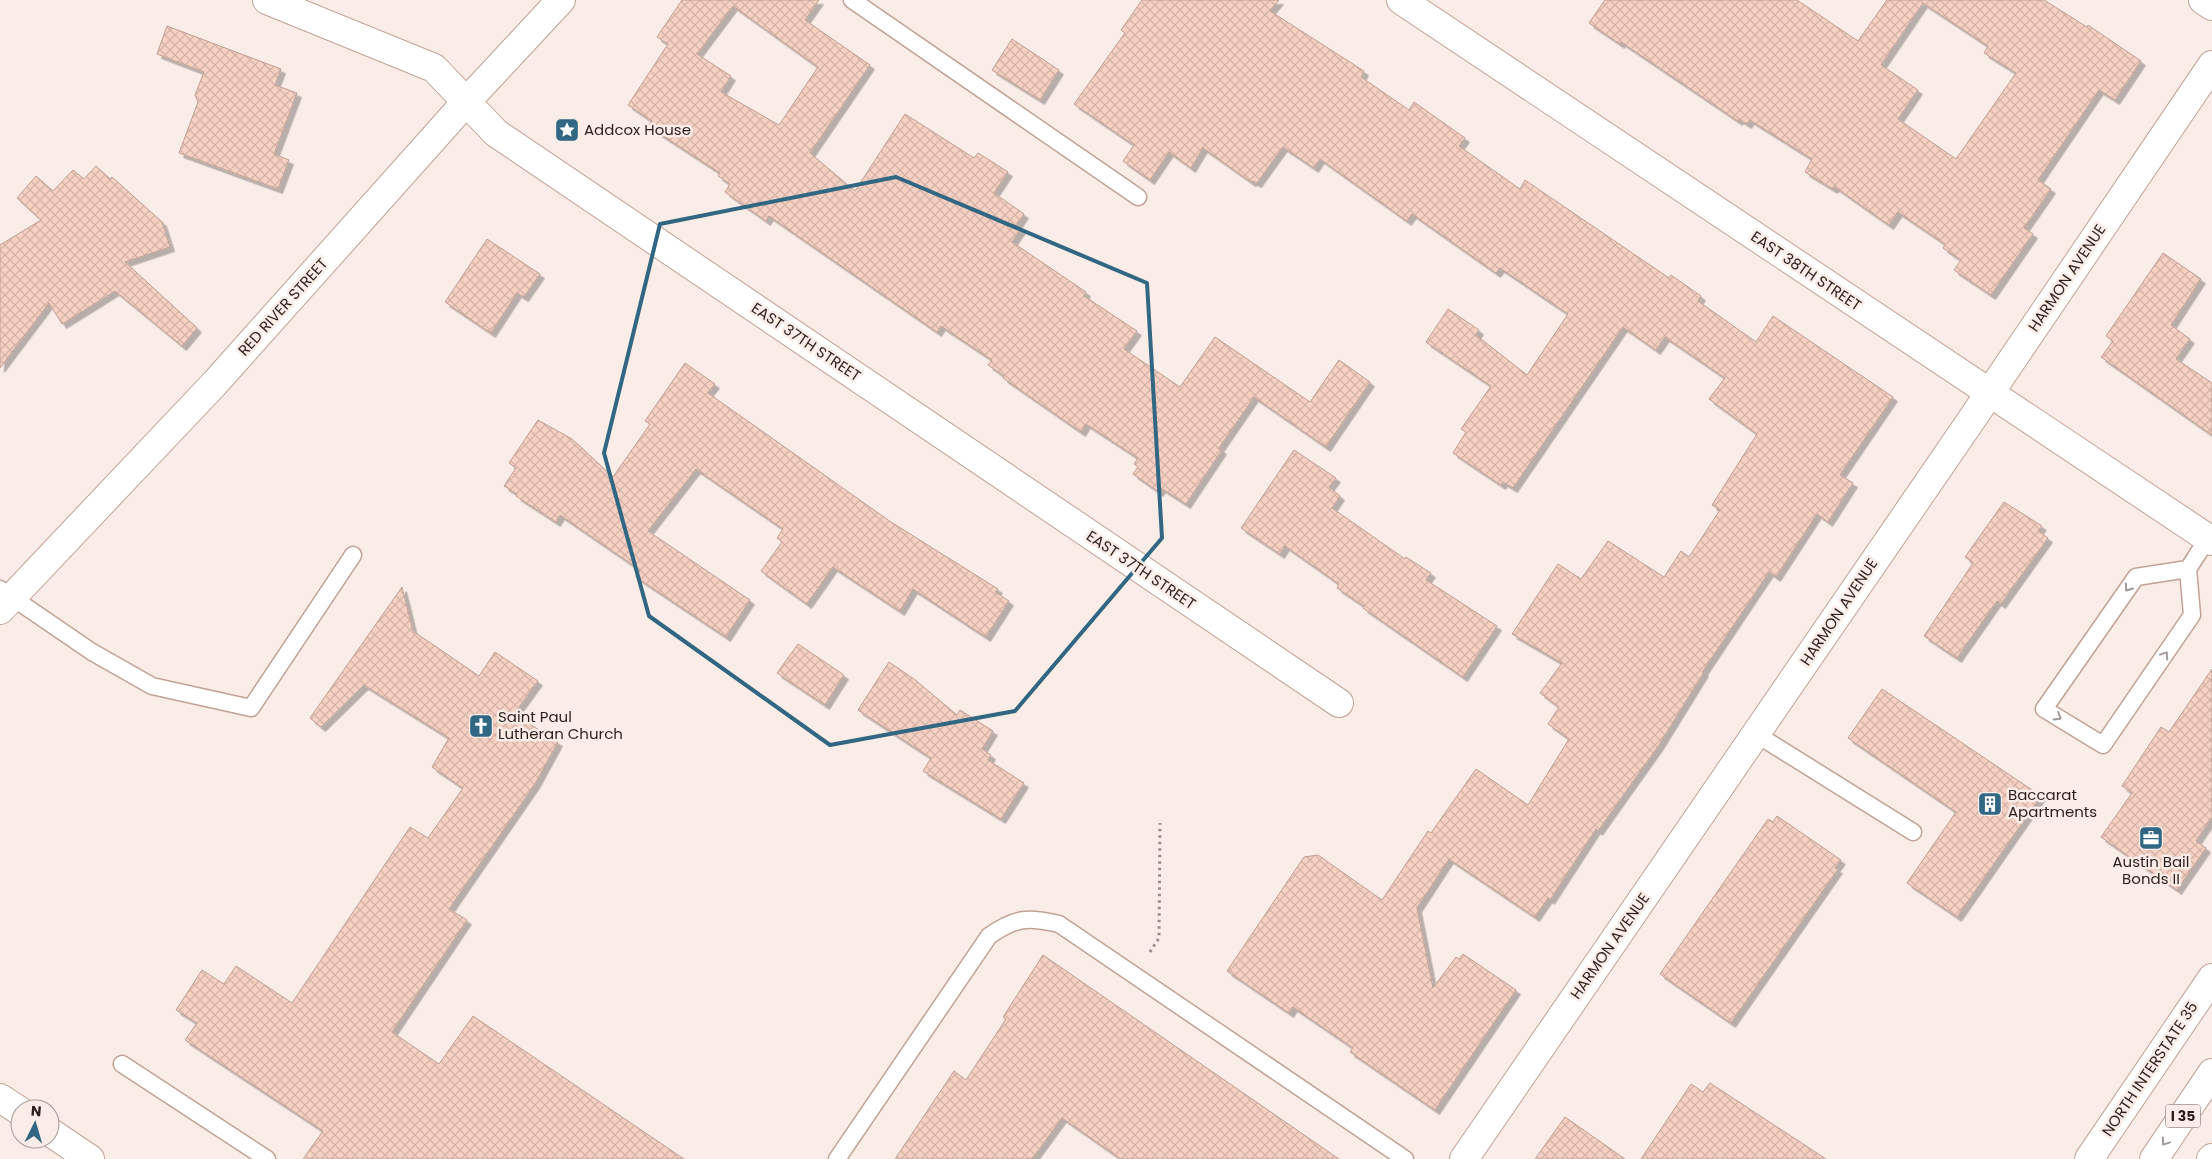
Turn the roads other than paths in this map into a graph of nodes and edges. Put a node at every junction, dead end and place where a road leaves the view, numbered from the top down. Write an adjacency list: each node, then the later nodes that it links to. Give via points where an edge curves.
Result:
1 (267, 0): 8 (main road, EAST 37TH STREET, via 434,68)
2 (561, 0): 8 (main road, RED RIVER STREET)
3 (852, 0): 9 (lane)
4 (1401, 0): 10 (main road, EAST 38TH STREET)
5 (2203, 0): 6 (main road)
6 (2212, 6)
7 (2212, 65): 10 (main road, HARMON AVENUE)
8 (467, 101): 14 (main road, RED RIVER STREET, via 215,383); 15 (main road, EAST 37TH STREET, via 496,133)
9 (1138, 197)
10 (1989, 393): 11 (main road, EAST 38TH STREET); 16 (main road, HARMON AVENUE)
11 (2210, 540): 13 (lane)
12 (353, 555): 14 (lane, via 251,708 152,686)
13 (2188, 569): 13 (lane, one-way to 13, via 2136,577 2044,709 2103,745 2192,615)
14 (4, 599)
15 (1339, 704)
16 (1756, 734): 17 (lane); 26 (main road, HARMON AVENUE)
17 (1913, 832)
18 (2212, 978): 27 (main road, NORTH INTERSTATE 35)
19 (122, 1064): 23 (lane)
20 (2212, 1073): 28 (main road, I 35, one-way to 28)
21 (60, 1139): 22 (main road)
22 (90, 1159)
23 (267, 1159)
24 (837, 1159): 25 (lane, via 989,936 1007,924 1033,918 1060,924)
25 (1405, 1159)
26 (1464, 1159)
27 (2089, 1159)
28 (2154, 1159)

